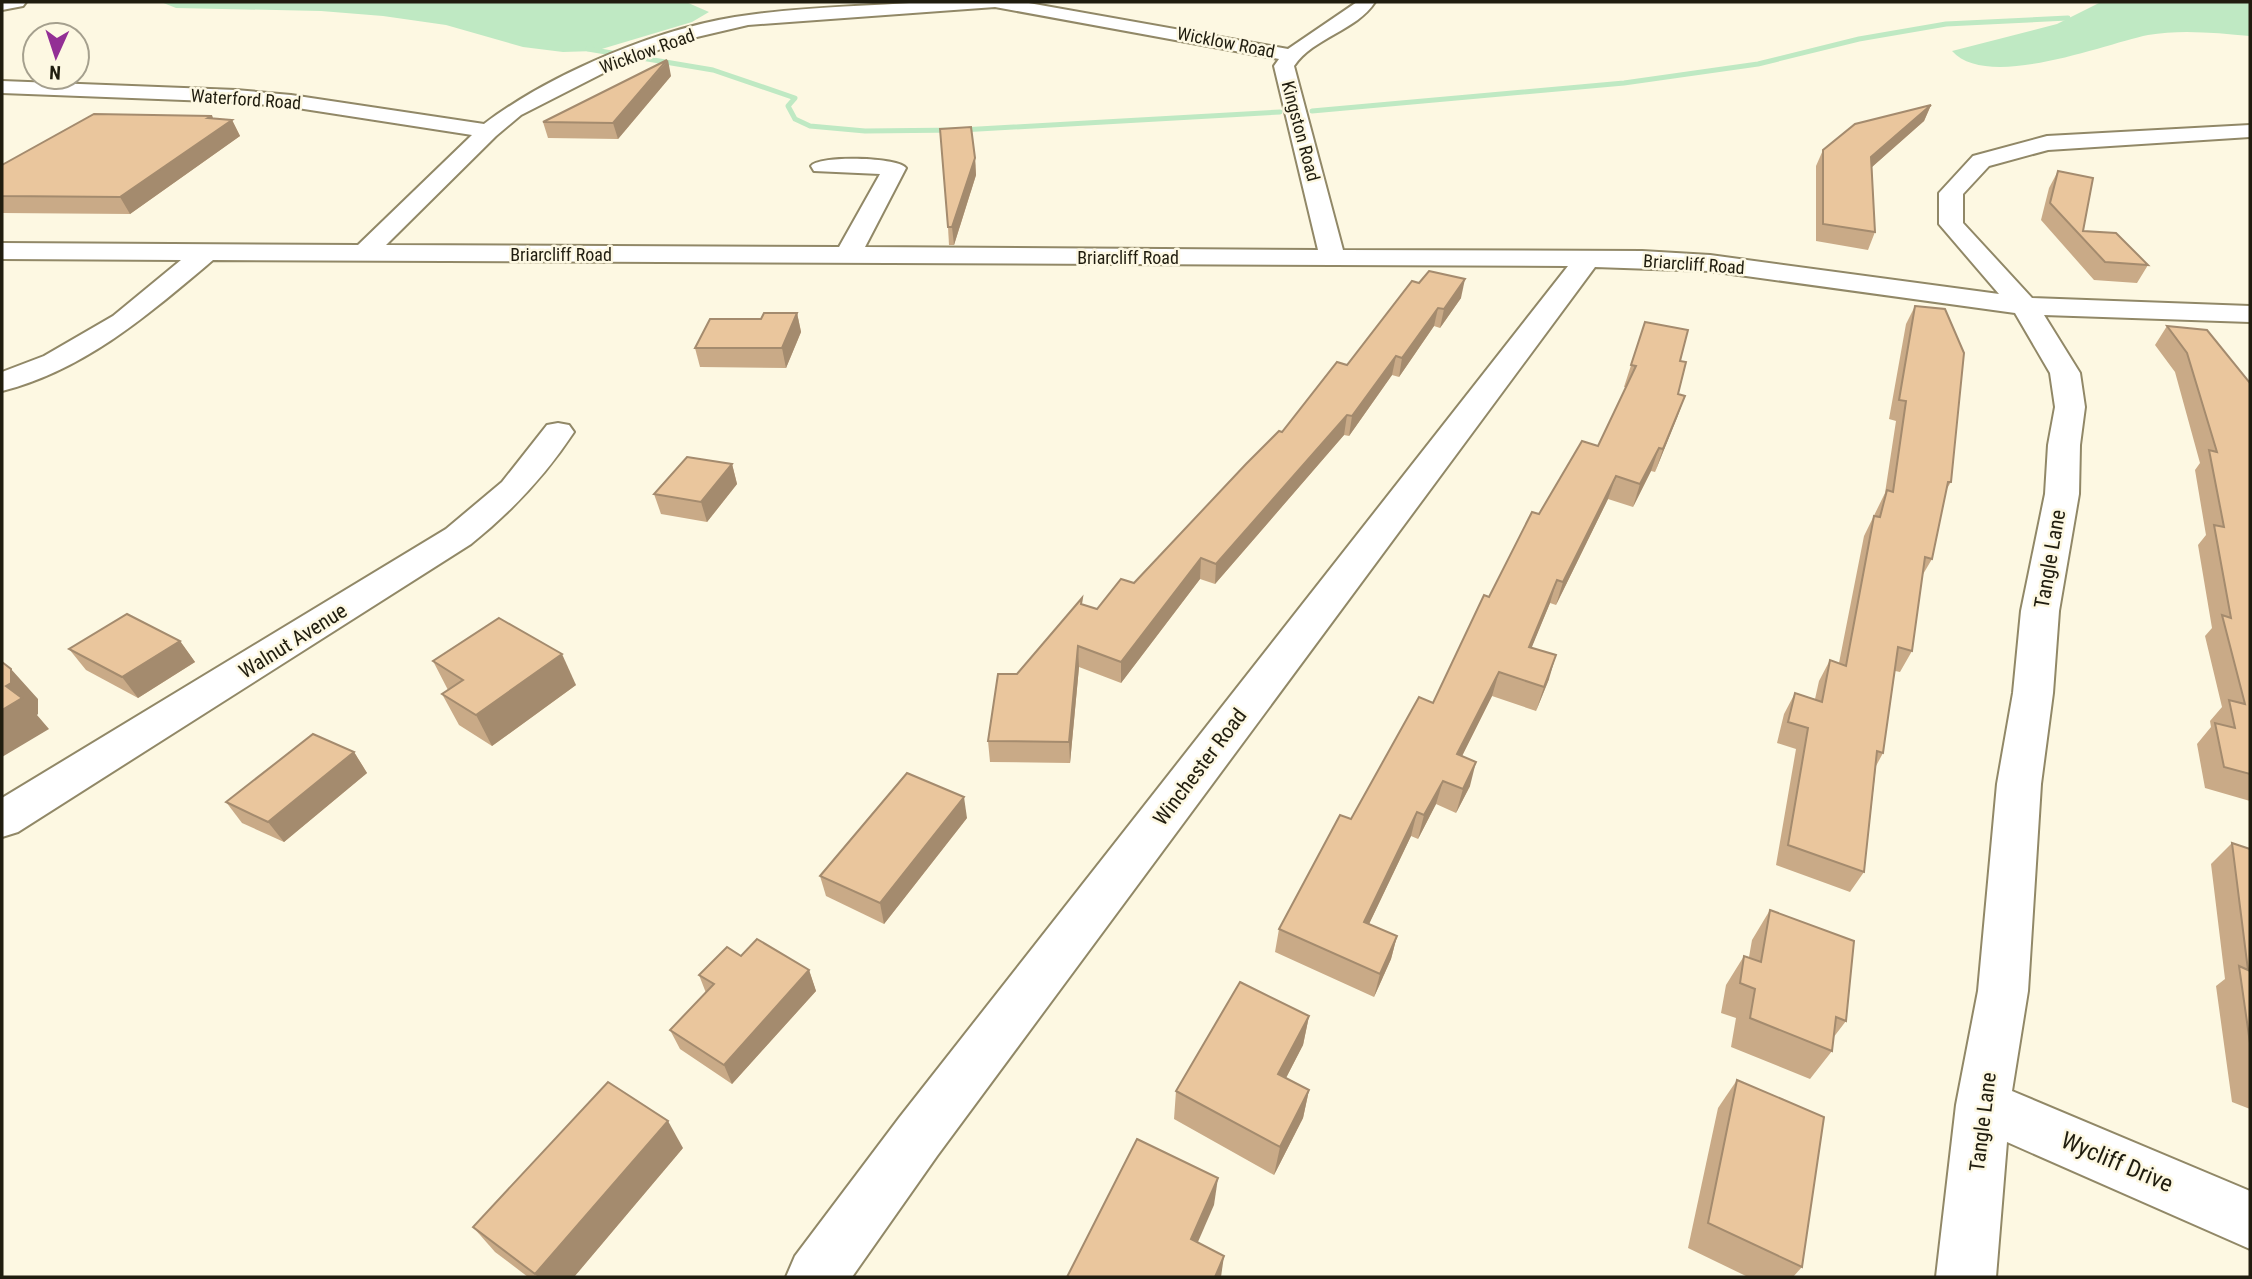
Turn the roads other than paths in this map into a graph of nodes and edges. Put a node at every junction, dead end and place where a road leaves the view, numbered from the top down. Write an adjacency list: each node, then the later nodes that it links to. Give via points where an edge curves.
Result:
1 (17, 2): 4 (street)
2 (995, 2): 5 (street, Wicklow Road); 7 (street, Wicklow Road, via 748,20 678,36 610,62 514,111)
3 (1367, 2): 5 (street, Kingston Road, via 1353,17)
4 (2, 5)
5 (1290, 55): 14 (street, Kingston Road, via 1284,66)
6 (2, 87): 7 (street, Waterford Road, via 236,96)
7 (488, 131): 12 (street, Wicklow Road)
8 (2250, 131): 16 (street, Tangle Lane, via 2047,143 1981,161 1951,192 1951,224)
9 (822, 166): 13 (street, via 895,168)
10 (2, 251): 11 (street, Briarcliff Road)
11 (205, 253): 12 (street, Briarcliff Road); 18 (street, via 123,321 54,362)
12 (363, 253): 13 (street, Briarcliff Road)
13 (848, 255): 14 (street, Briarcliff Road)
14 (1333, 259): 15 (street, Briarcliff Road)
15 (1587, 259): 16 (street, Briarcliff Road, via 1710,263); 23 (street, Winchester Road)
16 (2024, 306): 17 (street, Briarcliff Road); 21 (street, Tangle Lane, via 2065,373 2070,407 2062,494 2040,611 2020,783 2003,991)
17 (2250, 314)
18 (2, 382)
19 (558, 432): 20 (street, Walnut Avenue, via 540,463 482,520 236,677 96,757)
20 (2, 820)
21 (1983, 1105): 22 (street, Wycliff Drive); 24 (street, Tangle Lane)
22 (2250, 1220)
23 (816, 1277)
24 (1966, 1277)

